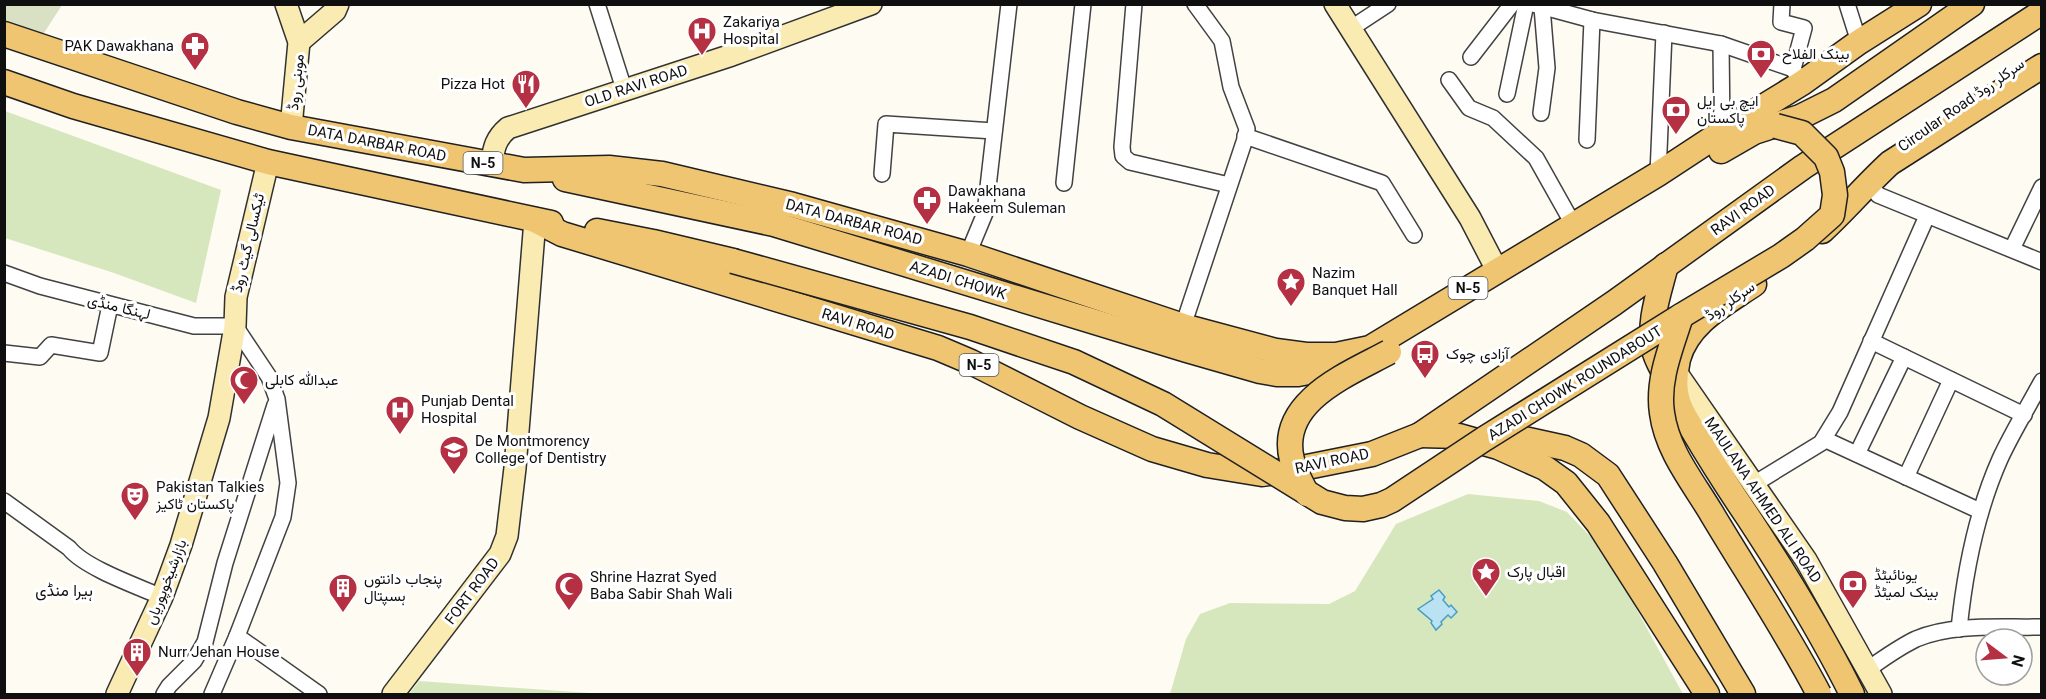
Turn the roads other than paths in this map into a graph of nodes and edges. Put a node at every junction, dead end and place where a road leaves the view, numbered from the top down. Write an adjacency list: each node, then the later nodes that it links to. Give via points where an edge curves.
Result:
1 (286, 4): 24 (street, موہنی روڈ)
2 (338, 4): 24 (street)
3 (597, 4): 33 (street)
4 (870, 4): 19 (street, OLD RAVI ROAD)
5 (1009, 4): 38 (street)
6 (1083, 4): 48 (street)
7 (1134, 4): 49 (street, via 1123,156 1131,162)
8 (1196, 4): 40 (street, via 1222,40 1230,87 1247,129)
9 (1335, 4): 21 (street)
10 (1388, 4): 21 (street)
11 (1512, 4): 28 (street)
12 (1526, 4): 34 (street)
13 (1782, 4): 30 (street, via 1781,22 1803,28)
14 (1847, 4): 25 (street)
15 (1919, 4): 25 (main road, N-5)
16 (1972, 4): 36 (main road, via 1834,100)
17 (1538, 6): 20 (street); 35 (street, via 1547,68)
18 (2042, 12): 59 (main road, RAVI ROAD / N-5, via 1803,167)
19 (823, 13): 33 (street, OLD RAVI ROAD, via 732,55)
20 (1588, 14): 23 (street); 41 (street)
21 (1350, 29): 60 (street, via 1470,218)
22 (4, 33): 37 (main road, DATA DARBAR ROAD / N-5)
23 (1664, 33): 26 (street); 46 (street)
24 (299, 42): 37 (street, موہنی روڈ)
25 (1859, 42): 30 (main road, N-5)
26 (1721, 44): 30 (street); 39 (street)
27 (2042, 48): 51 (main road, Circular Road سرکلر روڈ, via 1911,138 1869,174)
28 (1471, 57)
29 (2042, 66): 47 (main road, سرکلر روڈ, via 1890,163)
30 (1797, 76): 39 (main road, N-5)
31 (1449, 80): 54 (street, via 1469,108 1492,118 1536,158)
32 (4, 82): 42 (main road, N-5)
33 (624, 89): 43 (street, OLD RAVI ROAD, via 508,128 495,142)
34 (1507, 94)
35 (1541, 112)
36 (1776, 126): 51 (main road, bridge, via 1802,134 1826,157 1835,185); 67 (main road, via 1748,135 1724,149)
37 (291, 127): 43 (main road, DATA DARBAR ROAD / N-5)
38 (994, 130): 45 (street, via 886,124); 57 (street, via 985,213)
39 (1722, 132): 46 (main road, N-5)
40 (1245, 136): 49 (street); 55 (street, via 1382,183)
41 (1587, 140)
42 (268, 162): 53 (main road, N-5); 64 (street, ٹیکسالی گیٹ روڈ, via 236,297)
43 (491, 165): 44 (main road, DATA DARBAR ROAD / N-5)
44 (524, 170): 57 (main road, DATA DARBAR ROAD / N-5, via 609,168 662,174 793,205); 67 (main road, AZADI CHOWK, bridge, via 774,224 1260,371 1319,371)
45 (882, 174)
46 (1658, 174): 54 (main road, N-5)
47 (1869, 182): 52 (street, via 1878,195); 72 (main road, سرکلر روڈ, via 1793,257 1702,319 1686,340)
48 (1064, 183)
49 (1229, 185): 65 (street)
50 (2042, 188): 56 (street)
51 (1832, 215): 63 (main road, AZADI CHOWK ROUNDABOUT, bridge, via 1781,256)
52 (1927, 216): 56 (street); 66 (street)
53 (535, 220): 75 (main road, RAVI ROAD / N-5, via 573,238 938,348 1152,449 1207,465 1262,474 1372,454); 81 (main road, bridge, via 733,261 970,327 1074,362 1163,404); 93 (street, FORT ROAD, via 507,536 500,554)
54 (1573, 224): 60 (main road, N-5)
55 (1414, 235)
56 (2012, 249): 58 (street)
57 (968, 254): 65 (main road, N-5)
58 (2042, 262)
59 (1666, 265): 72 (main road, via 1652,334 1655,355); 75 (main road, RAVI ROAD / N-5)
60 (1497, 270): 65 (main road, N-5, via 1370,348 1352,352 1306,355 1276,351)
61 (4, 273): 62 (street, لہنگا منڈی)
62 (110, 305): 64 (street, لہنگا منڈی, via 194,326); 68 (street, via 100,353 51,345 40,357)
63 (1681, 316): 76 (main road, AZADI CHOWK ROUNDABOUT, bridge); 96 (main road, سرکلر روڈ, bridge, via 1660,396 1671,447)
64 (235, 326): 73 (street, via 269,377); 84 (street, بازارشیخوپوریاں, via 219,418)
65 (1183, 326)
66 (1871, 341): 69 (street); 77 (street)
67 (1389, 352): 81 (main road, bridge, via 1320,392 1297,417 1290,452)
68 (4, 353)
69 (1904, 357): 70 (street); 78 (street)
70 (1951, 380): 74 (street); 79 (street)
71 (2042, 381): 74 (street)
72 (1676, 383): 80 (street, MAULANA AHMED ALI ROAD); 97 (main road, via 1679,406 1782,568)
73 (277, 399): 87 (street, via 288,483 283,517); 90 (street, via 225,563 206,642)
74 (2024, 415): 83 (street, via 2000,458)
75 (1420, 435): 94 (main road, via 1459,435 1498,447 1545,468 1566,483 1598,523)
76 (1484, 439): 81 (main road, AZADI CHOWK ROUNDABOUT, bridge, via 1381,505 1345,508); 95 (main road, via 1545,442 1581,454 1608,475)
77 (1824, 439): 78 (street); 80 (street)
78 (1857, 454): 79 (street)
79 (1906, 477): 83 (street)
80 (1754, 484): 88 (street, MAULANA AHMED ALI ROAD, via 1806,560)
81 (1306, 494)
82 (4, 501): 84 (street, via 75,556)
83 (1980, 511): 86 (street, via 1968,559)
84 (162, 597): 89 (street, بازارشیخوپوریاں)
85 (2042, 627): 86 (street)
86 (1959, 629): 88 (street, via 1916,640)
87 (237, 636): 91 (street); 92 (street)
88 (1868, 669): 98 (street, MAULANA AHMED ALI ROAD)
89 (117, 694)
90 (164, 694)
91 (212, 694)
92 (318, 694)
93 (393, 694)
94 (1707, 694)
95 (1743, 694)
96 (1819, 694)
97 (1852, 694)
98 (1881, 694)

